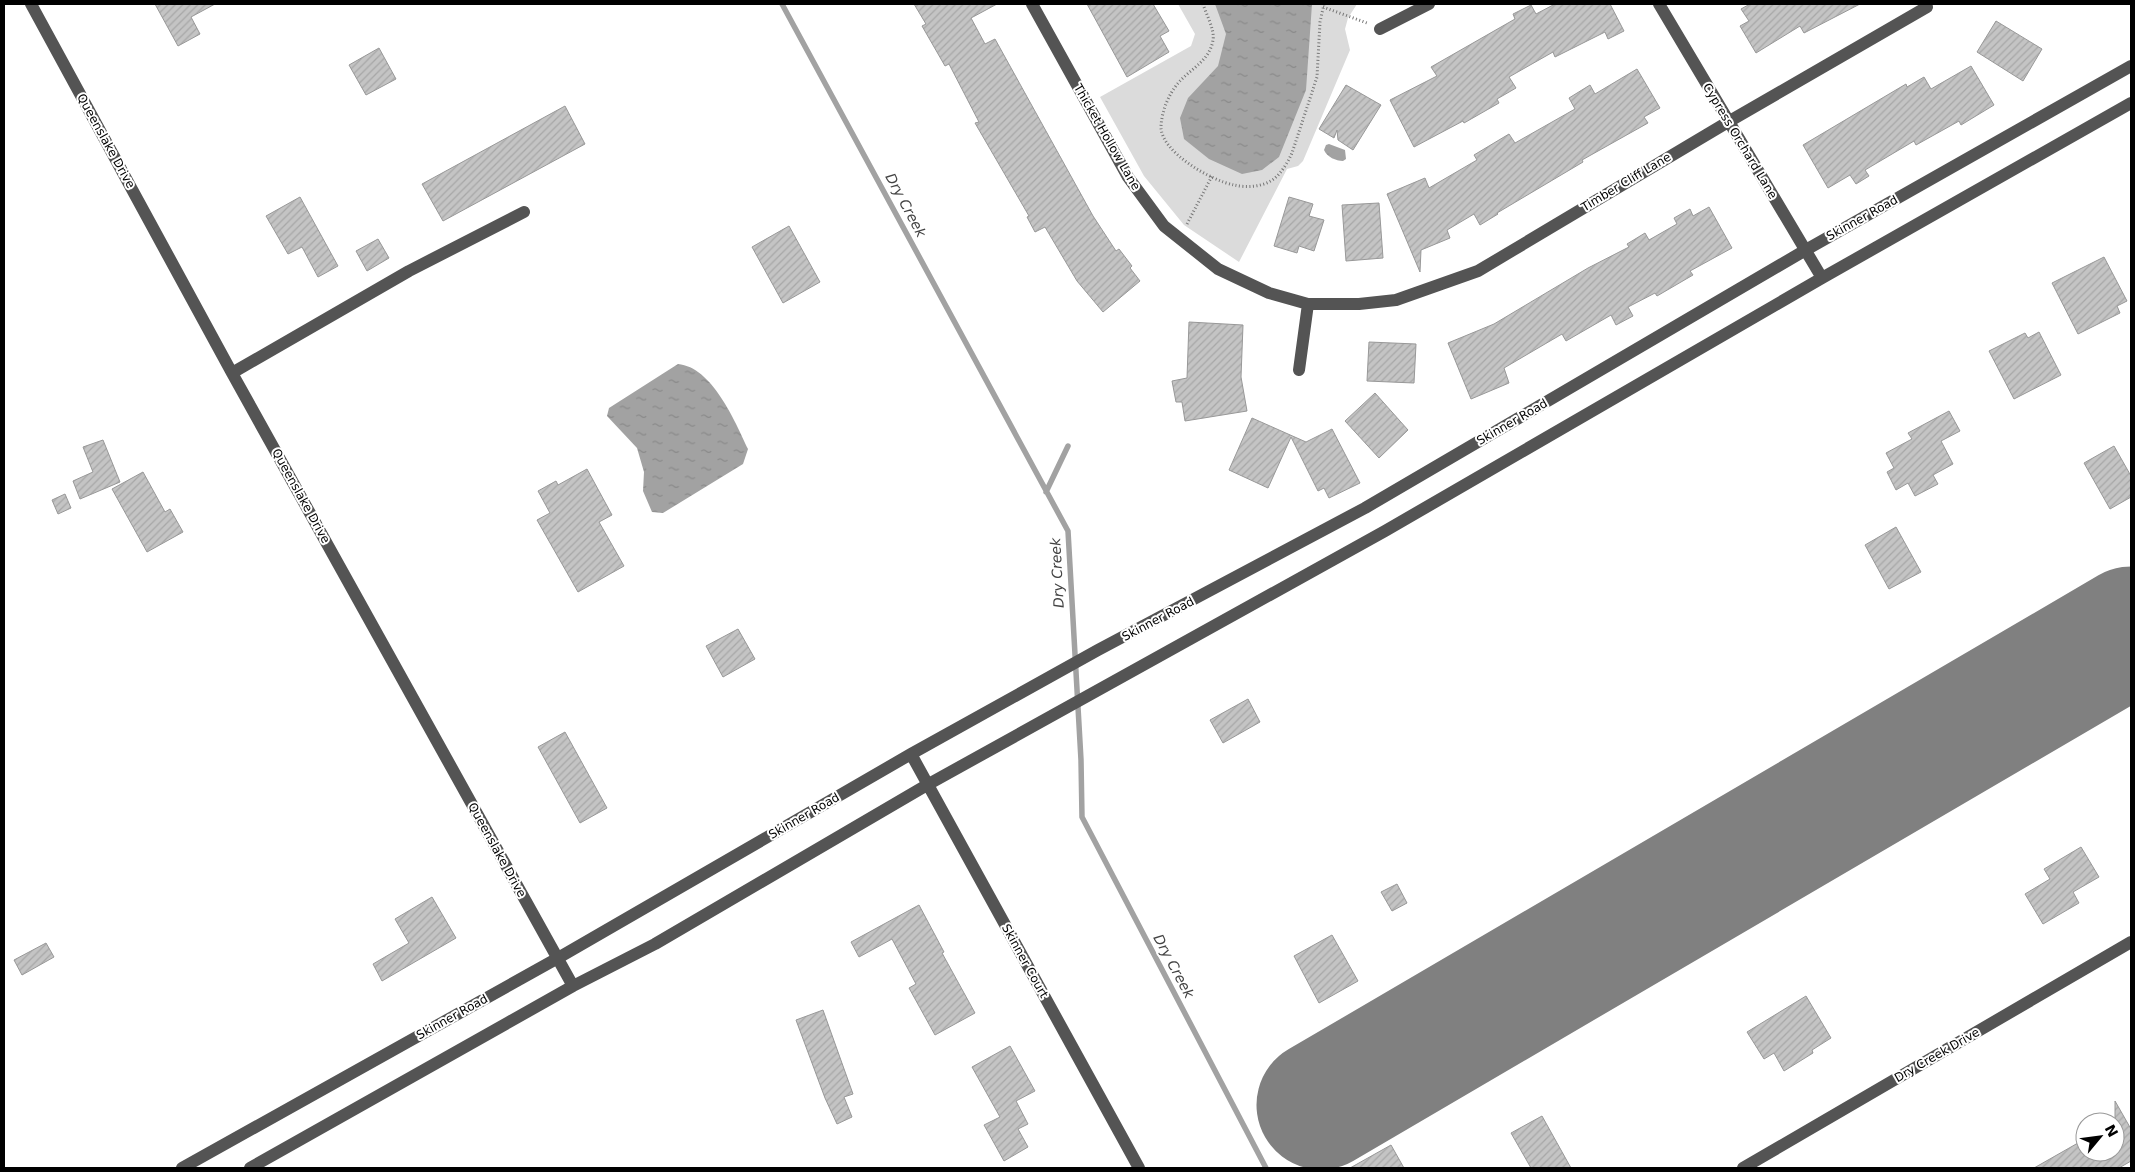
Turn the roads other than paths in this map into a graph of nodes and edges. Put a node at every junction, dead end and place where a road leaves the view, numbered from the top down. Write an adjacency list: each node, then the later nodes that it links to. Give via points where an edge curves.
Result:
1 (31, 4): 15 (street, Queenslake Drive)
2 (1032, 4): 13 (street, Thicket Hollow Lane, via 1128,178 1164,226 1218,269 1269,293)
3 (1429, 4): 6 (street)
4 (1659, 4): 9 (street, Cypress Orchard Lane)
5 (1927, 7): 9 (street, Timber Cliff Lane)
6 (1380, 29)
7 (2131, 66): 11 (street, Skinner Road)
8 (2131, 103): 12 (street)
9 (1728, 122): 11 (street, Cypress Orchard Lane); 13 (street, Timber Cliff Lane, via 1478,271 1396,300)
10 (524, 212): 15 (street, via 400,276)
11 (1804, 251): 12 (street, Cypress Orchard Lane); 16 (street, Skinner Road, via 1365,508)
12 (1822, 278): 17 (street, via 1385,531)
13 (1308, 304): 14 (street)
14 (1299, 370)
15 (232, 373): 19 (street, Queenslake Drive)
16 (911, 754): 17 (street, Skinner Court); 19 (street, Skinner Road)
17 (927, 785): 20 (street, via 654,944); 23 (street, Skinner Court)
18 (2131, 942): 24 (street, Dry Creek Drive)
19 (558, 958): 20 (street, Queenslake Drive); 21 (street, Skinner Road)
20 (572, 986): 22 (street)
21 (182, 1168)
22 (250, 1168)
23 (1139, 1168)
24 (1743, 1168)

